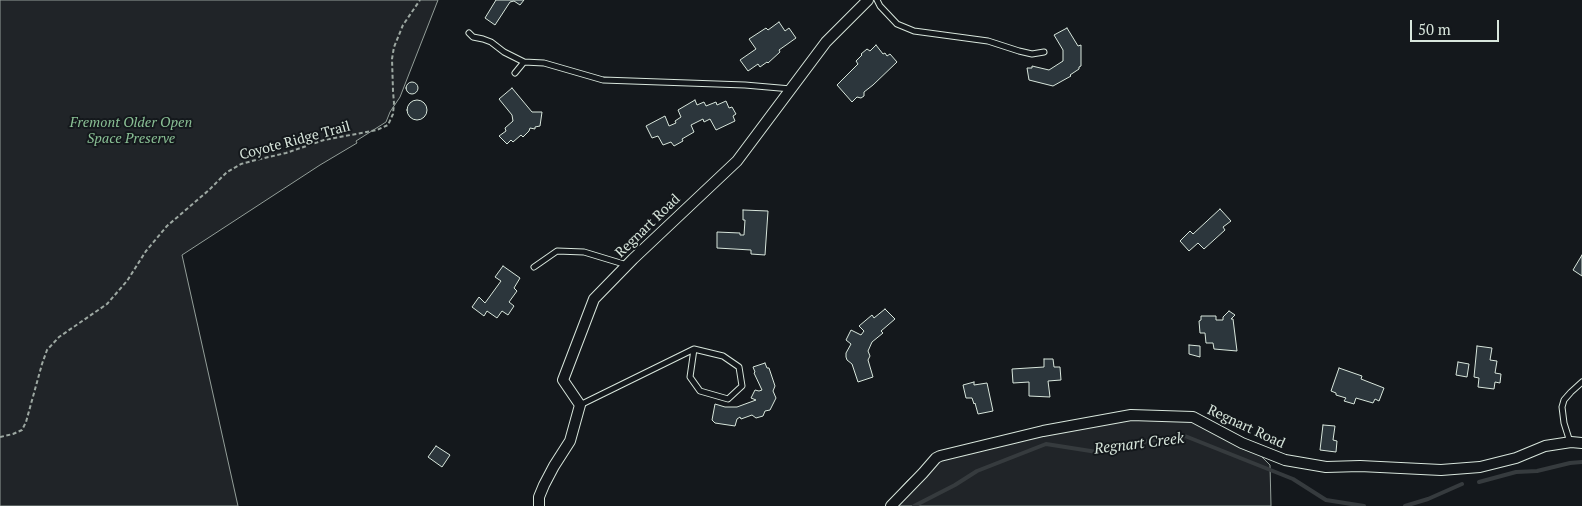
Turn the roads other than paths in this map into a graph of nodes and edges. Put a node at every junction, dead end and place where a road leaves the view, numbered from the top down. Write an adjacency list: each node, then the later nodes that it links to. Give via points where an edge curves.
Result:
1 (868, 0): 7 (street, Regnart Road, via 826,42)
2 (877, 0): 4 (lane, via 897,24 914,31 988,42 1032,54)
3 (469, 34): 5 (lane, via 491,42)
4 (1044, 52)
5 (524, 62): 6 (lane); 7 (lane, via 544,63 603,80)
6 (515, 73)
7 (791, 88): 8 (street, Regnart Road, via 737,161)
8 (627, 265): 9 (lane, via 584,252 557,251); 12 (street, Regnart Road, via 594,299 563,380)
9 (534, 267)
10 (694, 348): 10 (lane, via 723,356 739,367 742,386 728,399 700,391 690,377); 12 (lane)
11 (1582, 382): 13 (lane, via 1570,392 1562,407)
12 (580, 405): 15 (street, via 570,441 544,485)
13 (1570, 442): 14 (street, Regnart Road); 16 (street, Regnart Road, via 1545,446 1516,458 1480,467 1441,470 1326,467 1285,460 1242,443 1193,417 1131,415 1043,431 940,456)
14 (1582, 443)
15 (540, 506)
16 (891, 506)

